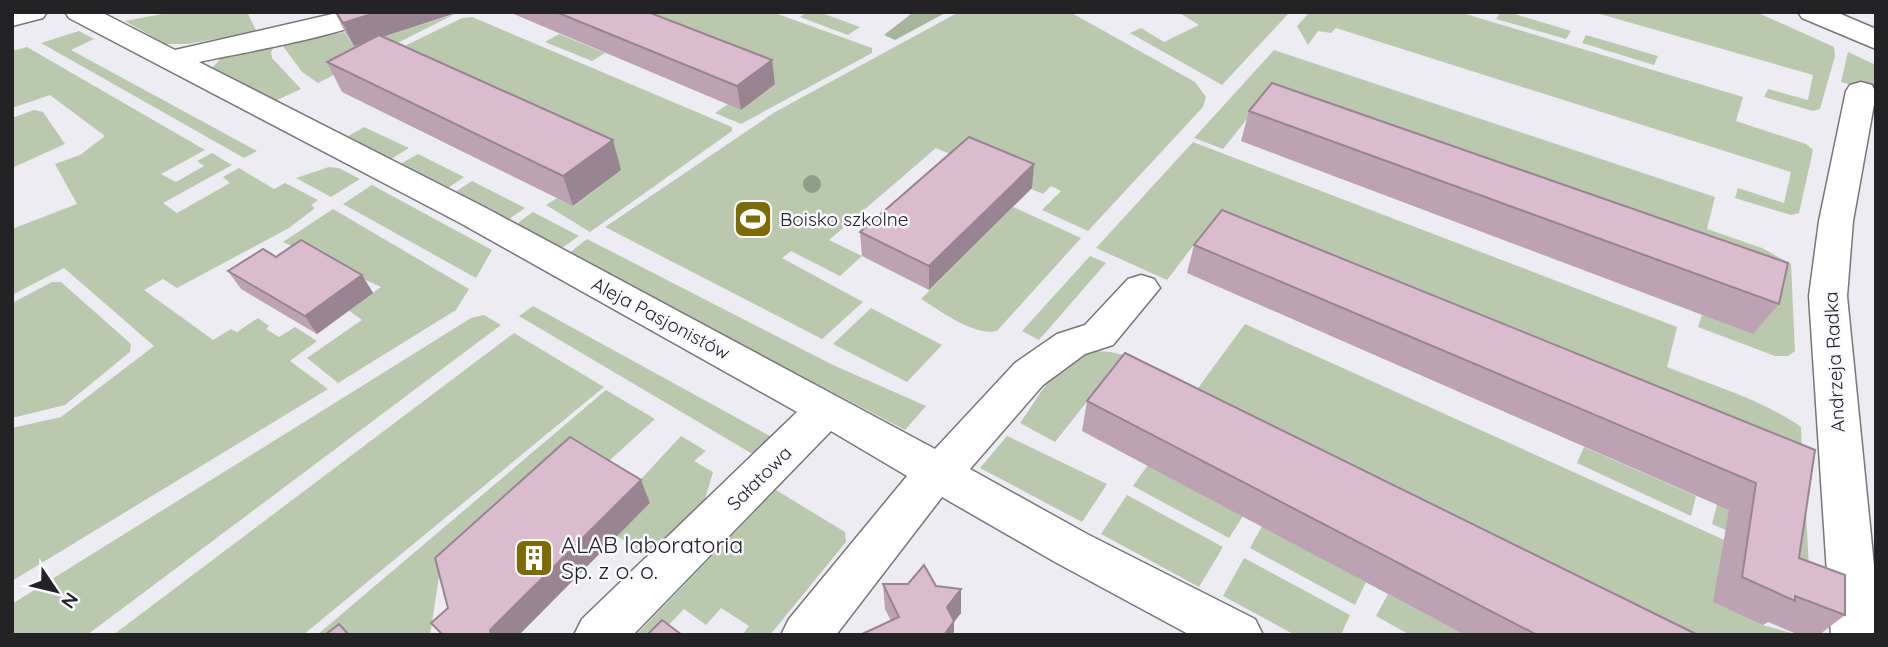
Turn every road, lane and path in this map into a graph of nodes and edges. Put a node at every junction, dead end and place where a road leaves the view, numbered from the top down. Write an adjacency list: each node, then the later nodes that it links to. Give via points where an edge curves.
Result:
1 (33, 12): 5 (street)
2 (79, 12): 7 (street, Aleja Pasjonistów)
3 (370, 12): 7 (street)
4 (1812, 12): 6 (street)
5 (12, 18)
6 (1876, 40)
7 (168, 60): 10 (street, Aleja Pasjonistów, via 474,216)
8 (1861, 91): 15 (street, Andrzeja Radka, via 1836,221 1828,296)
9 (1141, 288): 11 (street, via 1099,335 1070,344 1029,374)
10 (827, 409): 11 (street, Aleja Pasjonistów); 12 (street, Sałatowa)
11 (939, 472): 13 (street); 14 (street, Aleja Pasjonistów, via 1071,548)
12 (599, 635)
13 (806, 635)
14 (1238, 635)
15 (1856, 635)

